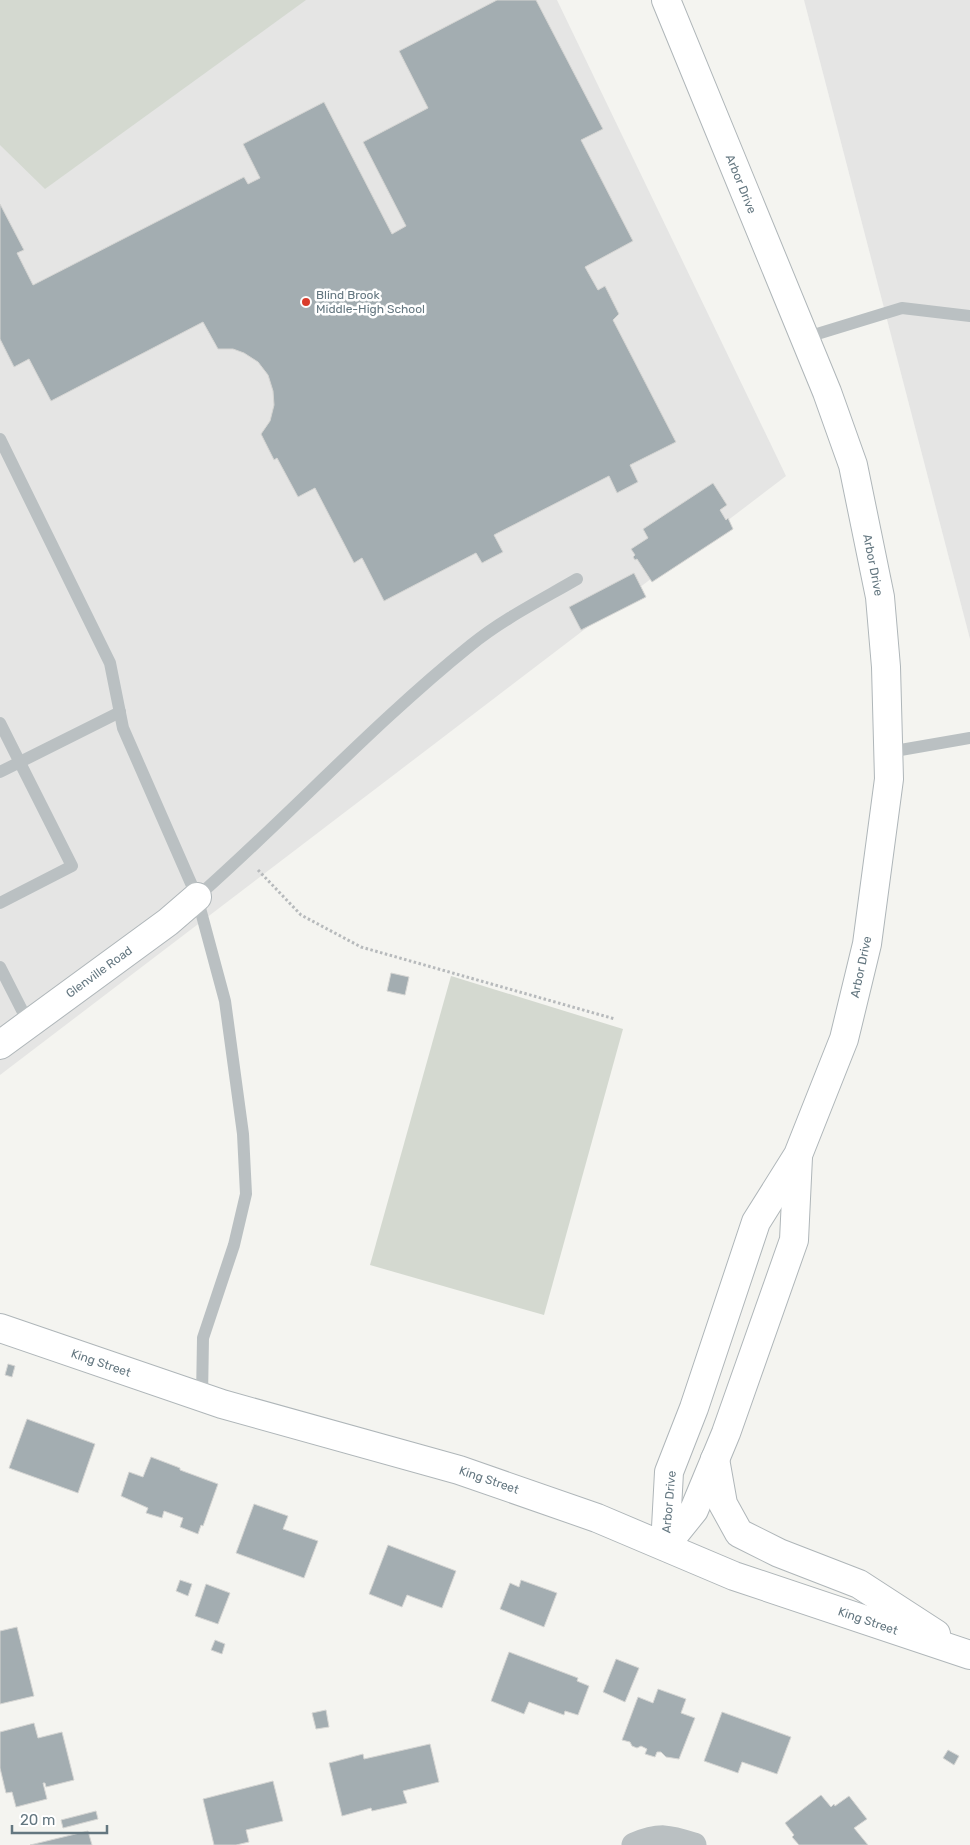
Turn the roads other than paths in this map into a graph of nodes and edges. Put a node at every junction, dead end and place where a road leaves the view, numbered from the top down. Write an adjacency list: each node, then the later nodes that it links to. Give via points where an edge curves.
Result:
1 (666, 0): 3 (street, Arbor Drive)
2 (970, 316): 3 (lane, via 902,308)
3 (804, 338): 9 (street, Arbor Drive, via 853,465 861,503 880,597)
4 (0, 439): 6 (lane, via 110,663)
5 (576, 579): 12 (lane, via 506,620 471,645 403,704)
6 (120, 712): 10 (lane); 12 (lane, via 123,728)
7 (0, 723): 10 (lane)
8 (970, 738): 9 (lane)
9 (888, 752): 17 (street, Arbor Drive, via 889,778 867,944 844,1039)
10 (20, 762): 11 (lane); 13 (lane, via 72,866)
11 (0, 772)
12 (197, 897): 15 (street, Glenville Road); 19 (lane, via 225,1001 243,1134 246,1194 234,1245 203,1338)
13 (0, 903)
14 (0, 967): 15 (lane)
15 (29, 1024): 16 (street, Glenville Road)
16 (0, 1045)
17 (798, 1155): 20 (street, Arbor Drive, via 794,1240); 21 (street, Arbor Drive, via 756,1222 694,1408 669,1472)
18 (0, 1328): 19 (street, King Street)
19 (202, 1397): 21 (street, King Street, via 459,1470 597,1518)
20 (715, 1459): 21 (street, Arbor Drive, via 694,1510); 22 (street, via 723,1504 739,1533 779,1553 859,1584)
21 (665, 1546): 22 (street, King Street, via 734,1576)
22 (969, 1655)
23 (634, 1845): 24 (street, via 648,1839 668,1837)
24 (694, 1845)

